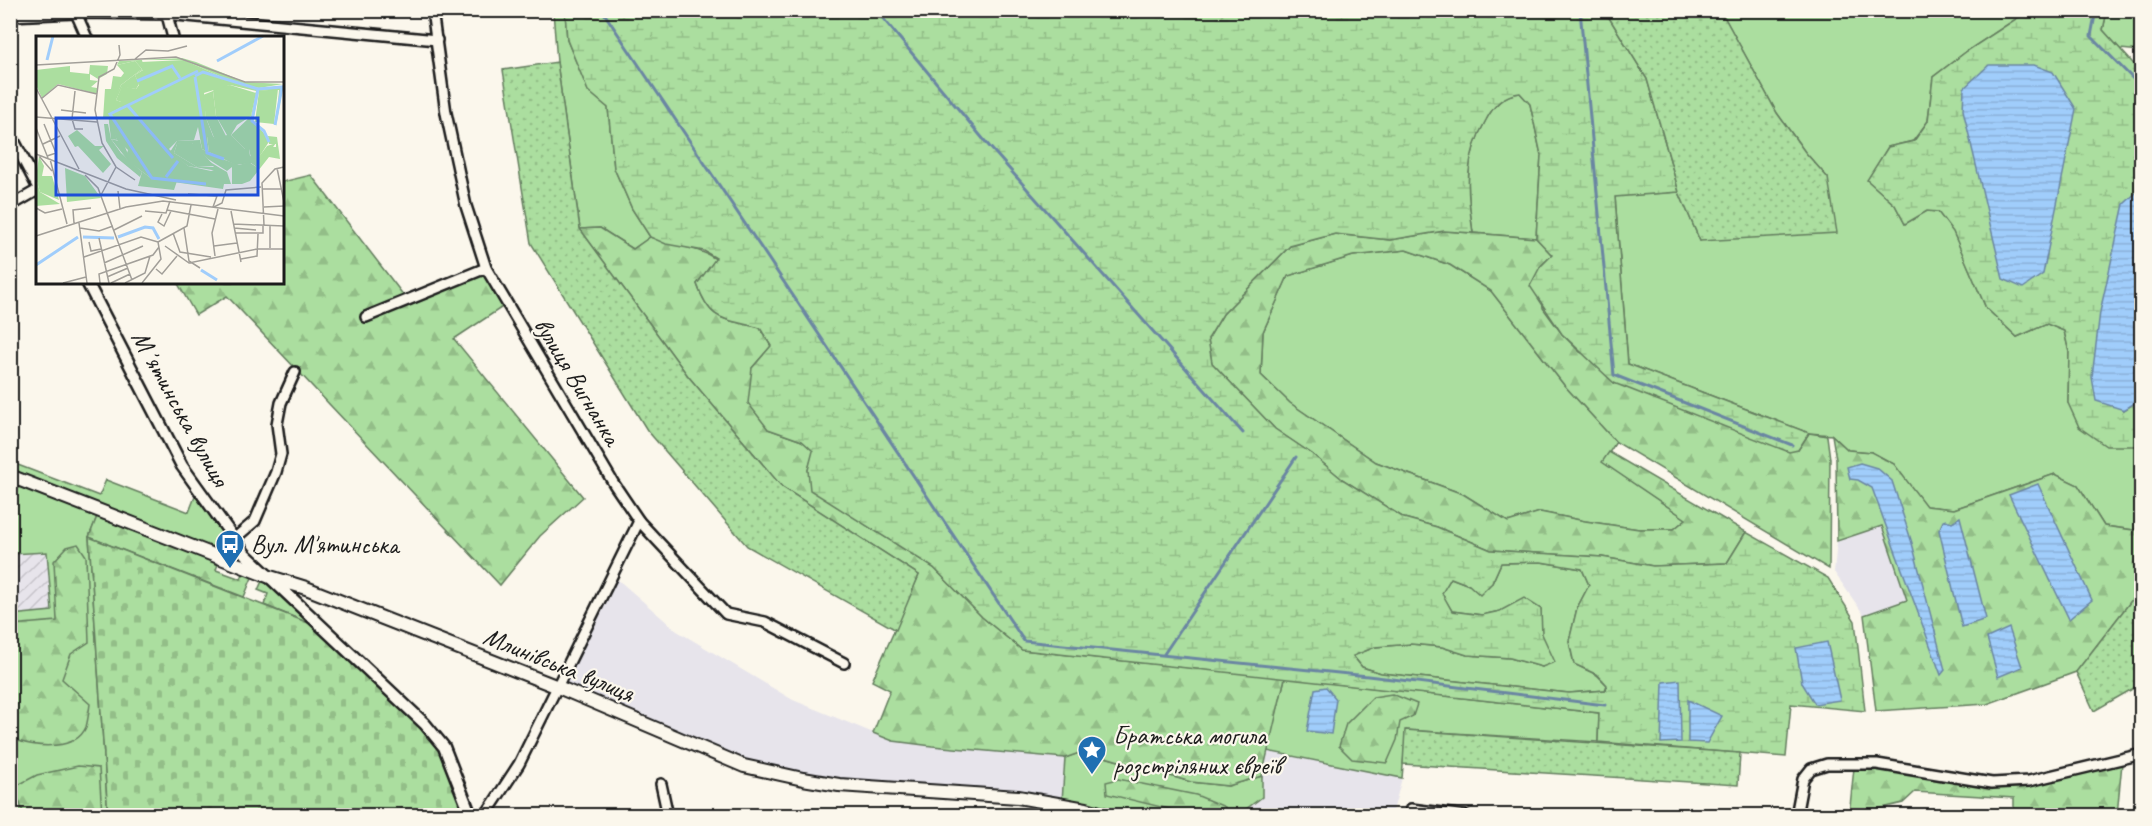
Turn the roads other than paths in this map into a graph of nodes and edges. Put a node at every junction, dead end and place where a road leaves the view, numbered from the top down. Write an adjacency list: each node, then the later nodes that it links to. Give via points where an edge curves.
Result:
1 (432, 10): 7 (street, вулиця Вигнанка)
2 (166, 12): 3 (street); 6 (street); 7 (street)
3 (76, 13): 4 (street); 5 (street)
4 (10, 16)
5 (86, 36)
6 (172, 36)
7 (437, 40): 12 (street, вулиця Вигнанка, via 446,113 466,206)
8 (10, 134): 9 (street)
9 (36, 185)
10 (36, 190): 11 (street)
11 (10, 206)
12 (486, 268): 14 (street); 17 (street, вулиця Вигнанка)
13 (88, 284): 18 (street, Мʼятинська вулиця, via 182,466)
14 (366, 317)
15 (295, 372): 18 (street, via 278,424 282,454 276,472 255,521)
16 (10, 476): 19 (main road, Млинівська вулиця)
17 (639, 521): 20 (street, вулиця Вигнанка, via 726,614 765,622); 21 (street)
18 (234, 539): 19 (street, Мʼятинська вулиця)
19 (270, 577): 21 (main road, Млинівська вулиця); 27 (street, Мʼятинська вулиця, via 425,724 444,747)
20 (844, 663)
21 (558, 687): 28 (street, via 519,764); 30 (main road, Млинівська вулиця, via 744,766 839,785 1018,797)
22 (2142, 754): 32 (street, via 2030,781 1992,783 1877,764 1827,764 1811,769 1803,779)
23 (661, 784): 29 (street)
24 (10, 806): 26 (street)
25 (1411, 809): 31 (street)
26 (13, 816)
27 (471, 816)
28 (485, 816)
29 (668, 816)
30 (1109, 816)
31 (1466, 816)
32 (1796, 816)

